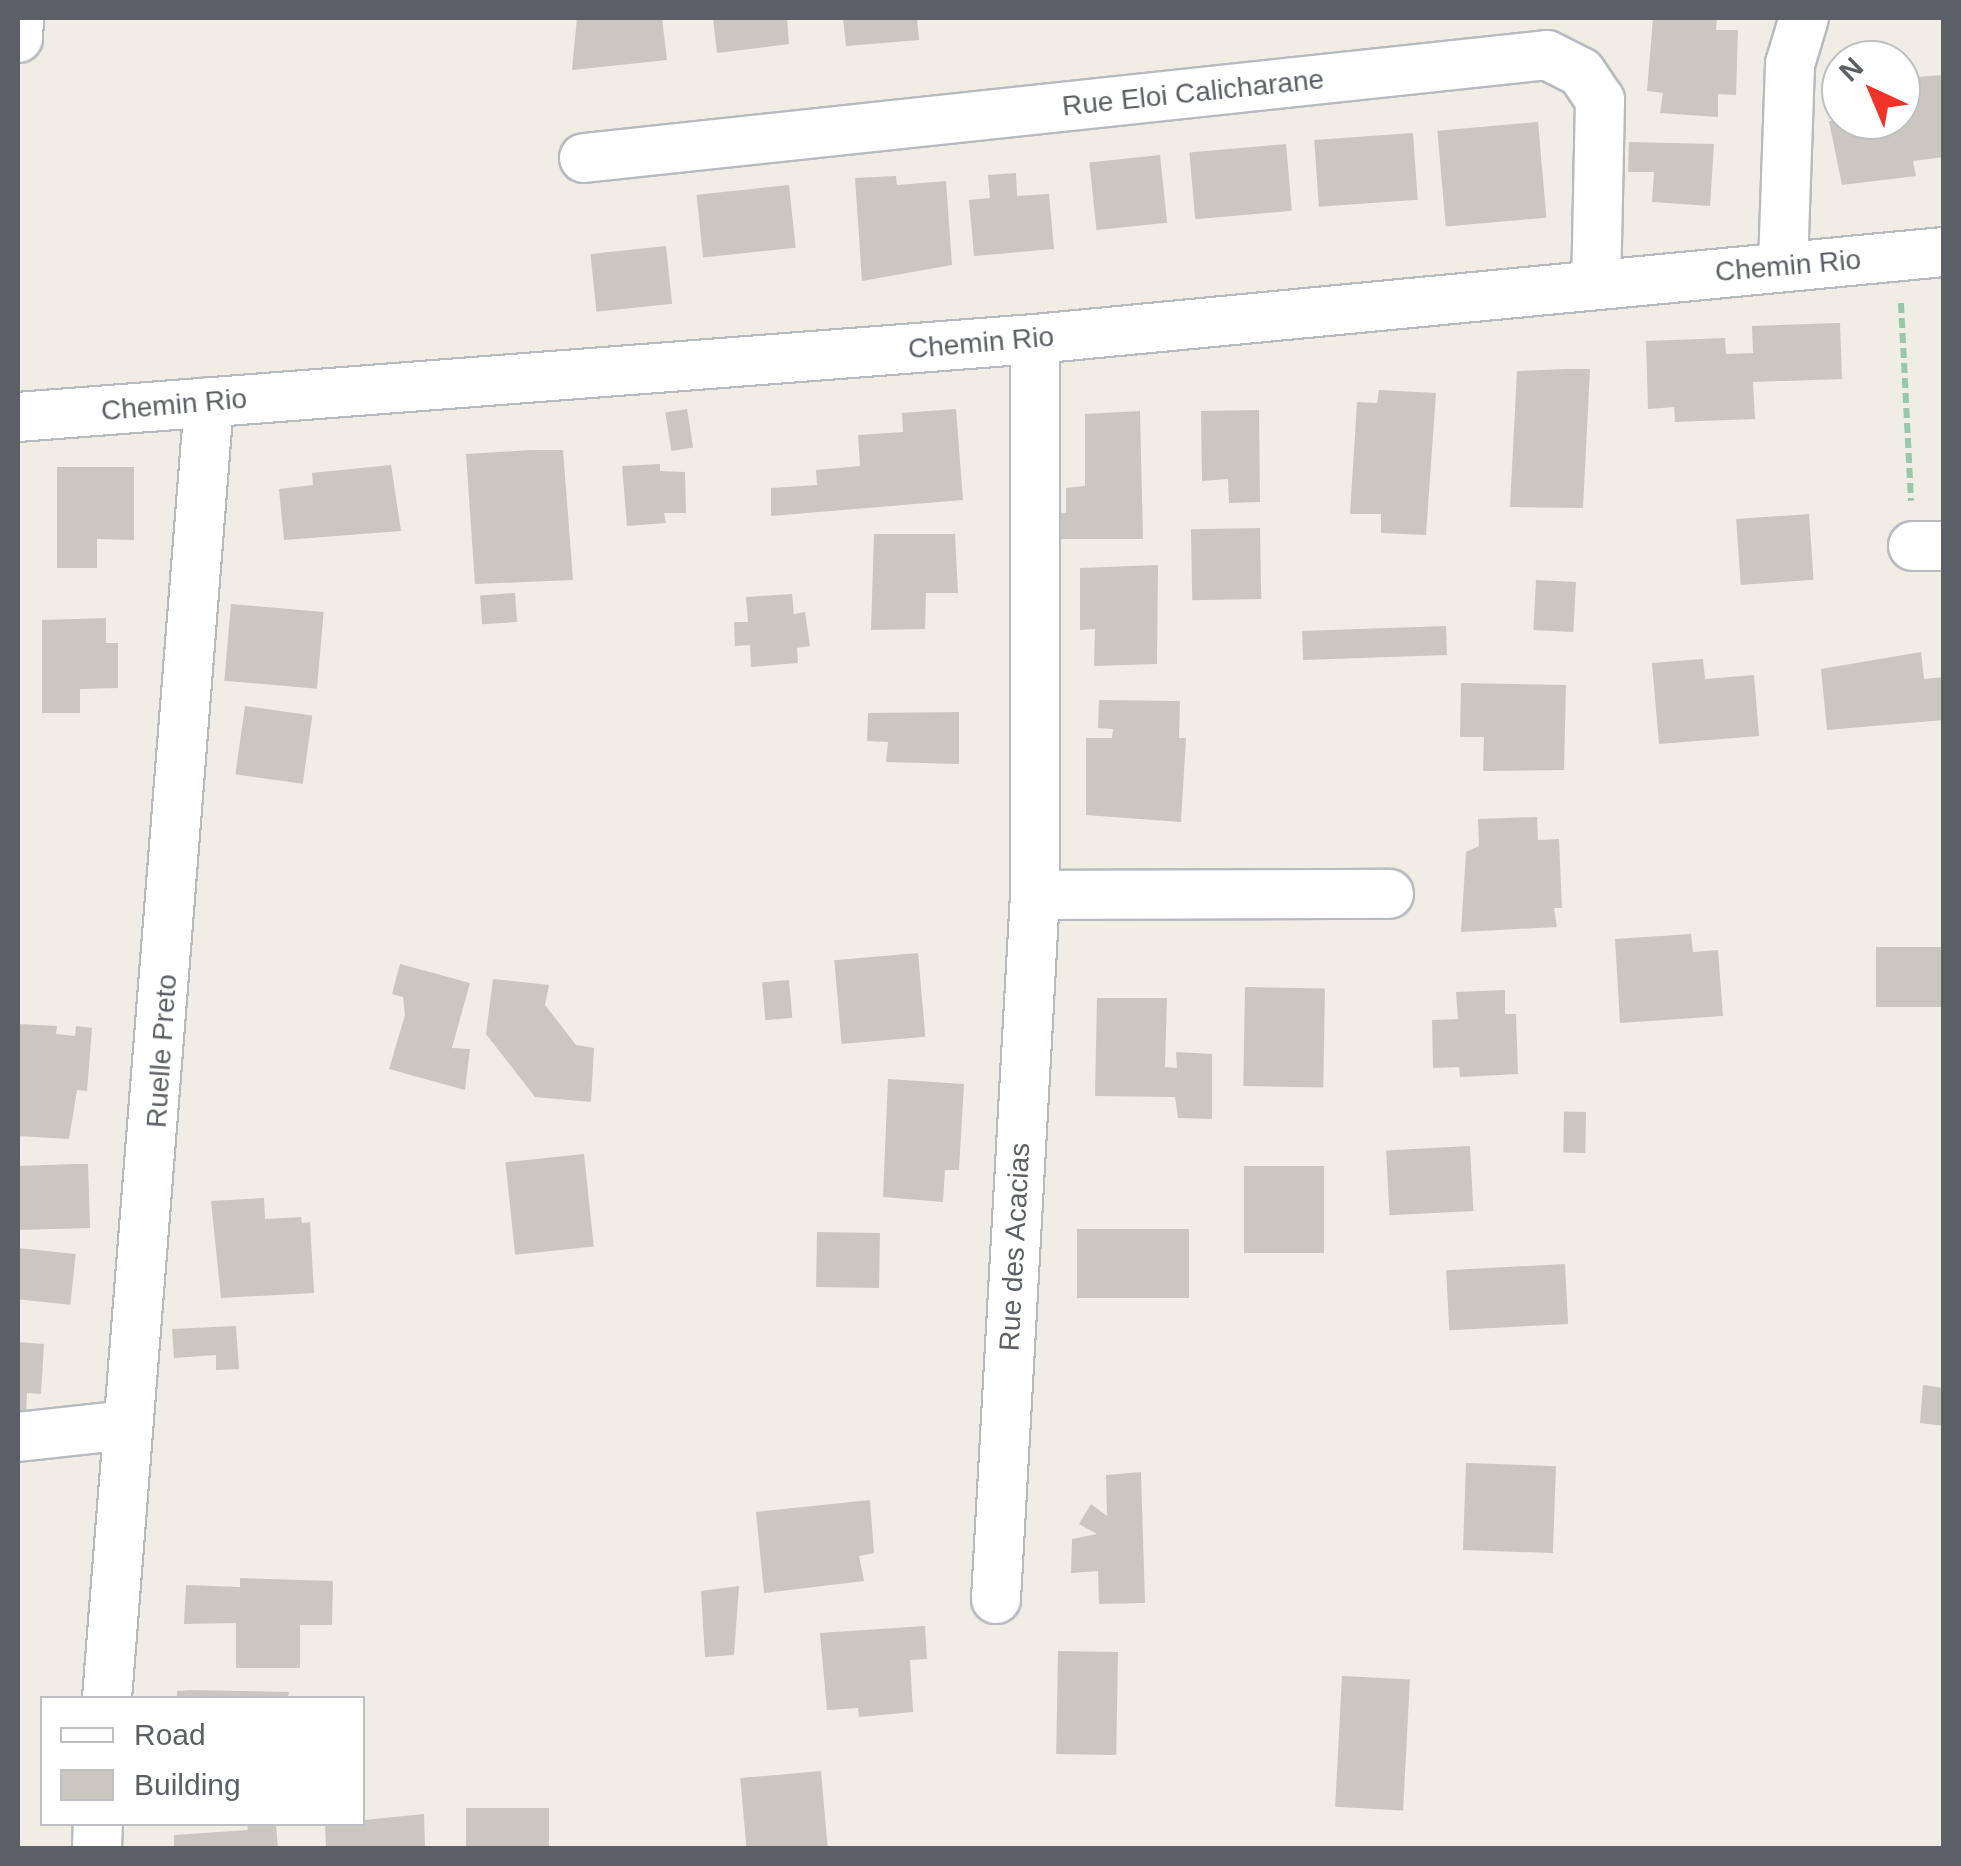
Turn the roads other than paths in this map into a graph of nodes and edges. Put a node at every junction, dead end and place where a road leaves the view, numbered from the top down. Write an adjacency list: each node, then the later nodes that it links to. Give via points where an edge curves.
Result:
1 (19, 18): 3 (street)
2 (1804, 18): 6 (street, via 1790,64)
3 (18, 38)
4 (584, 158): 7 (street, Rue Eloi Calicharane, via 1547,55 1580,72 1600,100)
5 (1921, 255): 6 (street, Chemin Rio)
6 (1782, 265): 7 (street, Chemin Rio)
7 (1596, 284): 8 (street, Chemin Rio)
8 (1035, 339): 9 (street, Chemin Rio); 12 (street, Rue des Acacias)
9 (210, 402): 10 (street, Chemin Rio); 13 (street, Ruelle Preto, via 156,1139)
10 (18, 418)
11 (1389, 894): 12 (street)
12 (1035, 896): 15 (street, Rue des Acacias)
13 (127, 1425): 14 (street); 16 (street, Ruelle Preto)
14 (18, 1437)
15 (996, 1599)
16 (108, 1696)

